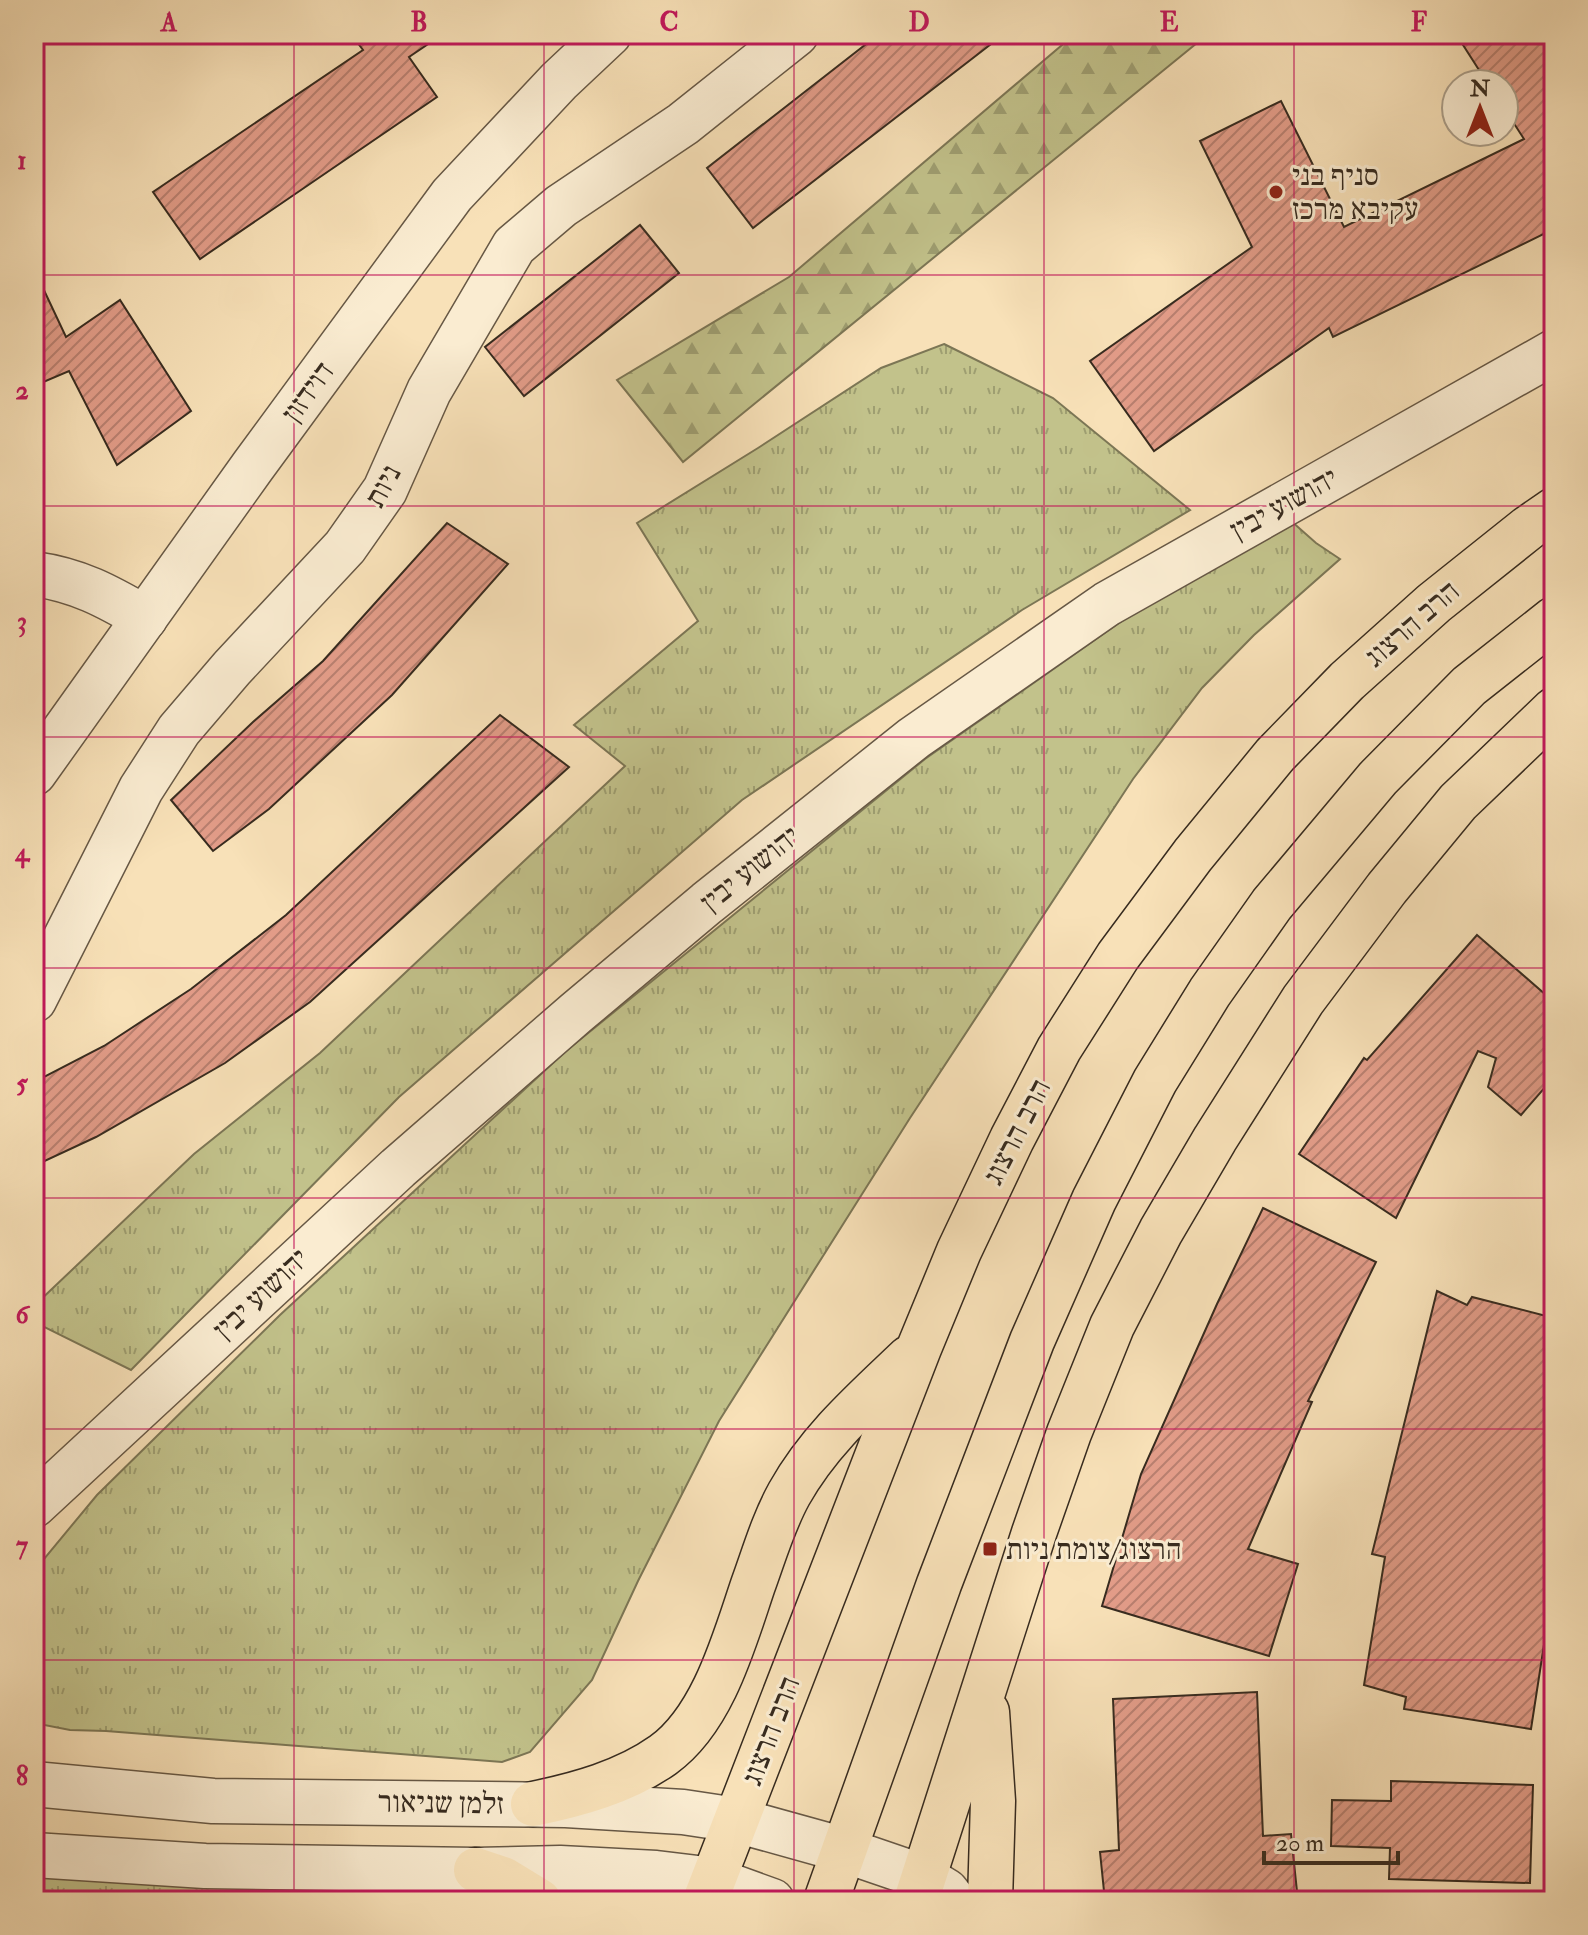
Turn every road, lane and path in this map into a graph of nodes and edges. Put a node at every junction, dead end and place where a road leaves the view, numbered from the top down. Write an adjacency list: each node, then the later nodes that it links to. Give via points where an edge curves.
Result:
1 (609, 34): 6 (street, דוידזון, via 452,195)
2 (796, 34): 10 (street, ניות, via 683,124 561,206 514,246 429,391 385,490 345,547 179,730 141,789)
3 (1554, 352): 12 (street, יהושוע יבין, via 1107,604 914,738 564,1023 398,1168)
4 (1554, 510): 11 (main road, הרב הרצוג, via 1434,603 1347,681 1275,755 1193,855 1118,956 1059,1049 959,1251)
5 (34, 574): 6 (street, via 103,593)
6 (145, 618): 9 (street, דוידזון)
7 (1554, 619): 18 (main road, via 1469,686 1378,778 1272,904 1155,1081 1094,1200 1032,1341)
8 (1554, 710): 13 (main road, via 1458,802 1378,900 1303,1000 1161,1231 1112,1326 1069,1433)
9 (34, 773)
10 (34, 1000)
11 (919, 1348): 16 (main road, via 833,1431 794,1485 711,1695 684,1735 665,1754 607,1783); 17 (main road, הרב הרצוג)
12 (34, 1505)
13 (985, 1687): 22 (main road); 26 (main road, via 993,1801)
14 (34, 1772): 15 (street, זלמן שניאור)
15 (54, 1786): 16 (street, זלמן שניאור, via 213,1801)
16 (533, 1804): 17 (street, זלמן שניאור)
17 (736, 1820): 18 (street, זלמן שניאור); 21 (main road, הרב הרצוג)
18 (844, 1850): 22 (street, זלמן שניאור); 25 (main road)
19 (34, 1855): 20 (street, via 205,1866)
20 (476, 1870): 21 (street, via 656,1873); 23 (main road)
21 (710, 1891): 24 (street)
22 (931, 1893)
23 (539, 1901)
24 (772, 1901)
25 (826, 1901)
26 (990, 1901)

